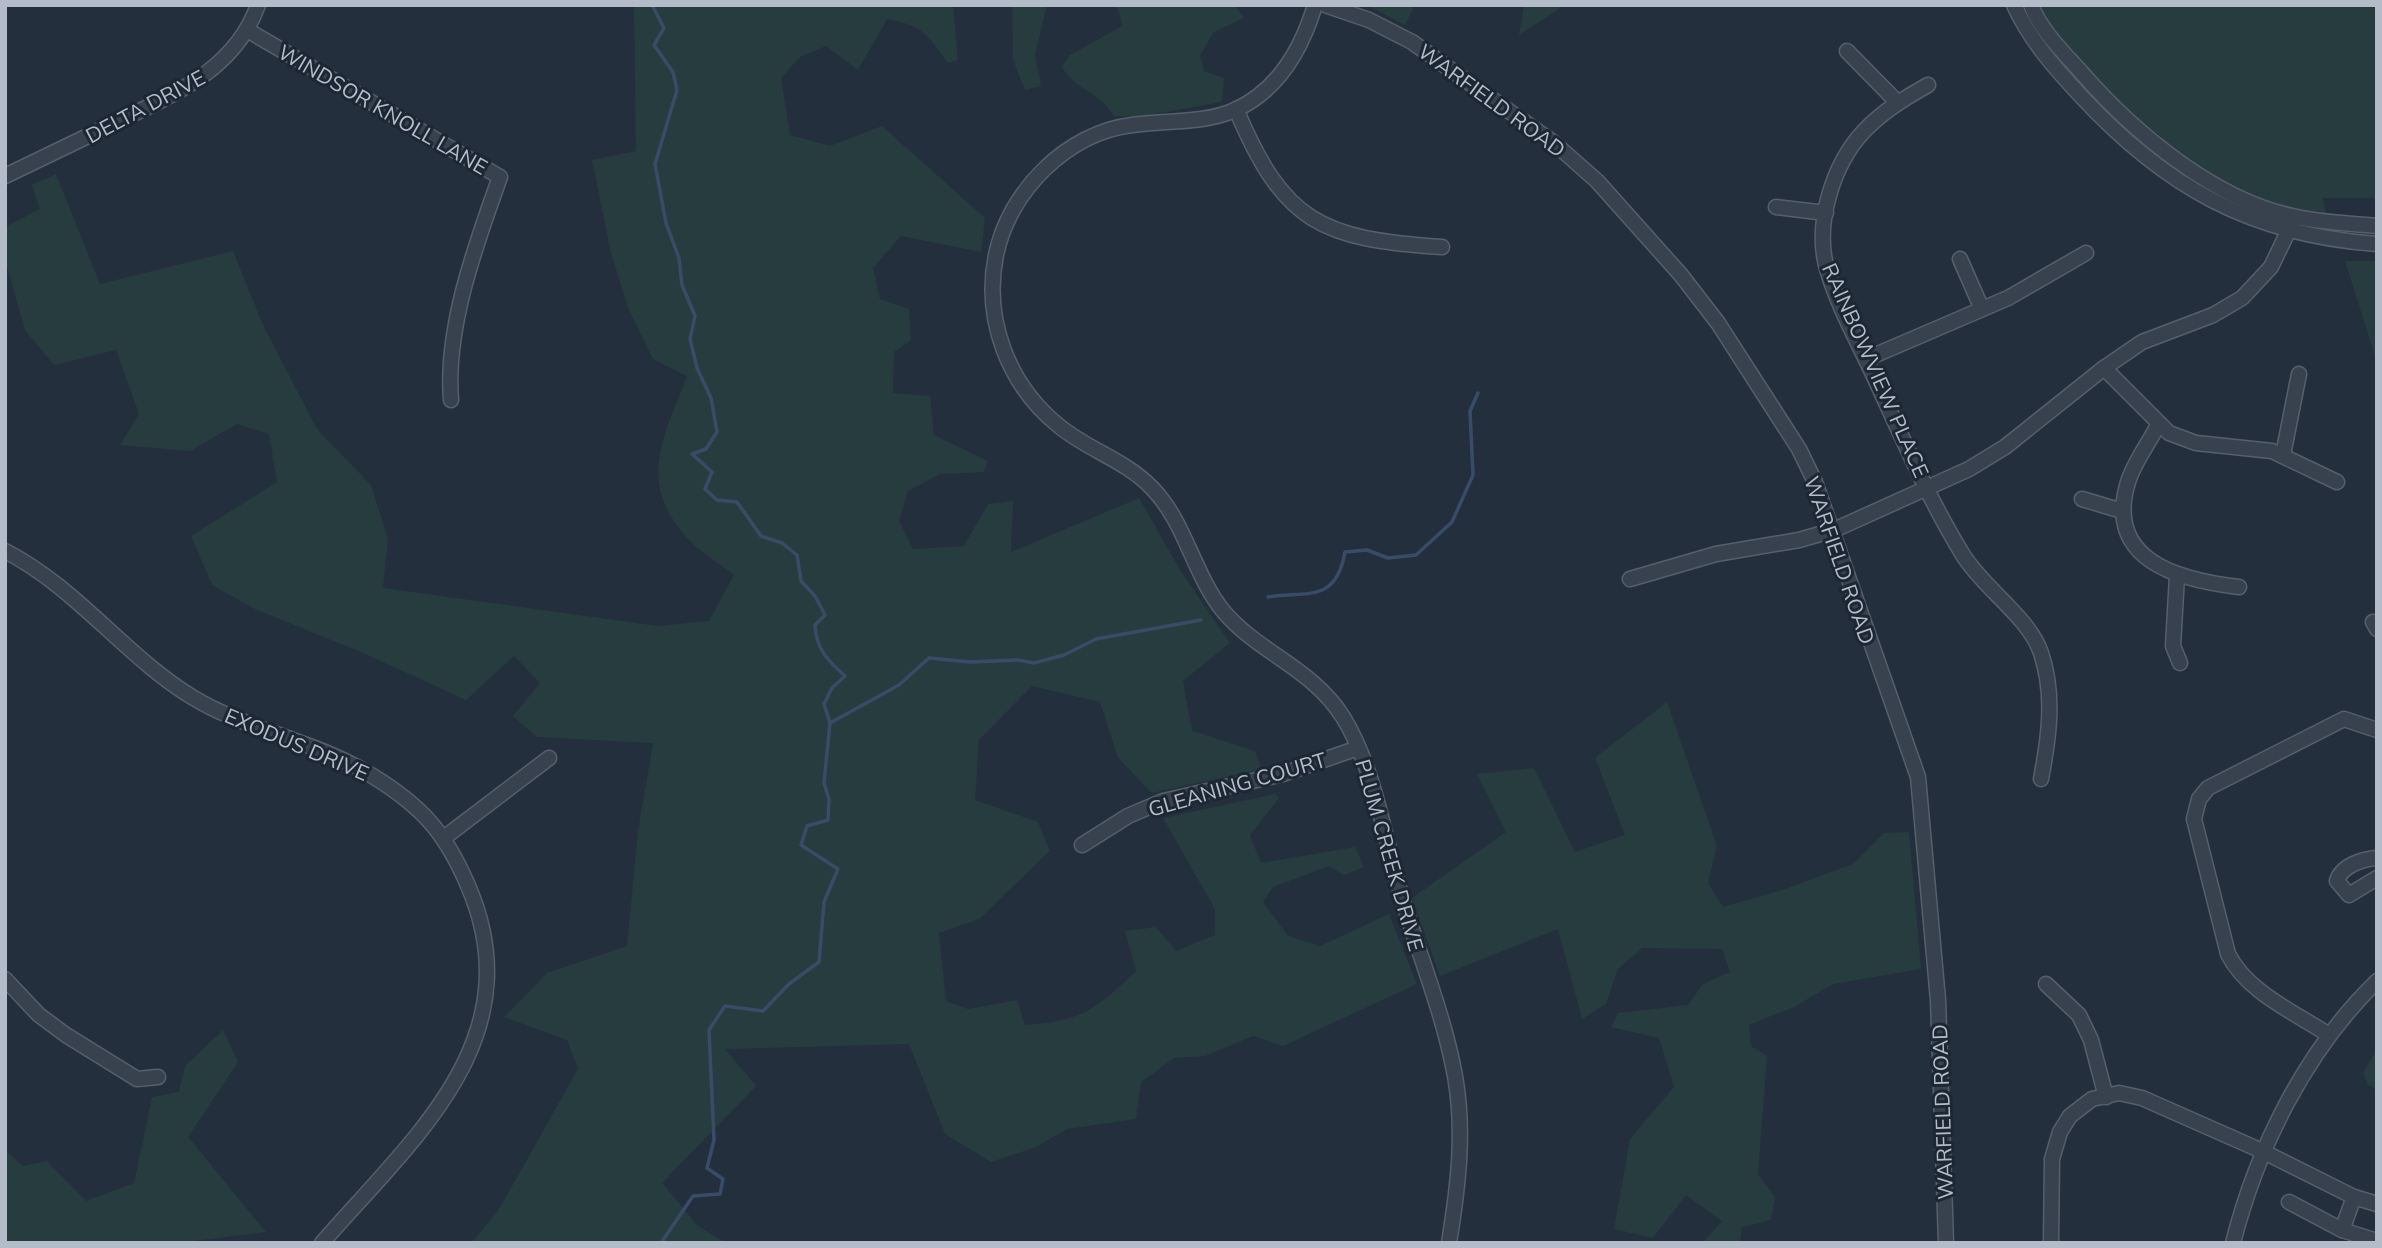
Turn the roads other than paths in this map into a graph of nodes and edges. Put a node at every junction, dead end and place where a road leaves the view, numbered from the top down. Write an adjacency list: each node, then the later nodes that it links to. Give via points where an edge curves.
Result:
1 (258, 5): 6 (street, DELTA DRIVE)
2 (1315, 5): 10 (street, PLUM CREEK DRIVE, via 1305,38 1289,65 1266,89)
3 (1325, 5): 31 (street, WARFIELD ROAD, via 1412,42 1554,143 1597,181 1718,323 1799,449)
4 (2014, 5): 14 (street, via 2042,52 2128,143 2186,188 2218,204)
5 (2031, 5): 14 (street, via 2052,39 2107,101 2150,140 2204,178)
6 (247, 30): 11 (street, DELTA DRIVE, via 214,68 183,90); 24 (street, WINDSOR KNOLL LANE, via 500,177 479,234 453,344 448,369)
7 (1847, 51): 9 (street)
8 (1928, 85): 9 (street, RAINBOWVIEW PLACE)
9 (1897, 102): 13 (street, RAINBOWVIEW PLACE, via 1855,143 1835,180)
10 (1236, 109): 17 (street, via 1267,175 1285,198 1310,217 1364,240); 38 (street, PLUM CREEK DRIVE, via 1199,120 1128,125 1060,155 1029,185 1012,210 995,261 992,305 1000,344 1033,401 1061,428 1118,460 1153,489 1177,522 1202,580 1224,611 1244,632 1320,687 1343,716)
11 (5, 176)
12 (1776, 207): 13 (street)
13 (1826, 213): 21 (street, RAINBOWVIEW PLACE, via 1826,267)
14 (2292, 224): 15 (street); 16 (street); 22 (street, via 2271,267 2242,298 2213,315 2141,342)
15 (2377, 226)
16 (2377, 244)
17 (1442, 247)
18 (2087, 253): 20 (street)
19 (1959, 259): 20 (street)
20 (1982, 309): 21 (street)
21 (1866, 359): 28 (street, RAINBOWVIEW PLACE)
22 (2104, 368): 25 (street); 28 (street, via 2005,447)
23 (2299, 374): 26 (street)
24 (451, 400)
25 (2158, 425): 26 (street, via 2196,443); 30 (street, via 2129,480)
26 (2283, 455): 27 (street)
27 (2337, 482)
28 (1927, 488): 31 (street); 40 (street, RAINBOWVIEW PLACE, via 1976,574 2031,632 2040,652 2051,726)
29 (2082, 499): 30 (street)
30 (2122, 511): 33 (street, via 2140,552 2152,564)
31 (1834, 530): 34 (street, via 1716,554); 59 (street, WARFIELD ROAD, via 1881,677 1912,753 1923,804 1938,1000)
32 (5, 551): 41 (street, EXODUS DRIVE, via 37,570 193,697 234,719 369,773 406,799)
33 (2177, 576): 35 (street); 36 (street, via 2174,646)
34 (1630, 579)
35 (2239, 587)
36 (2180, 663)
37 (2376, 729): 48 (street, via 2344,719 2208,788 2199,799 2194,819 2235,967 2246,981)
38 (1358, 748): 42 (street, GLEANING COURT, via 1283,774 1163,801 1128,816); 58 (street, PLUM CREEK DRIVE, via 1455,1077 1460,1121 1458,1188)
39 (549, 758): 41 (street)
40 (2041, 779)
41 (445, 837): 57 (street, EXODUS DRIVE, via 485,938 486,987 473,1047 441,1104)
42 (1082, 845)
43 (2377, 858): 44 (street, via 2352,865 2337,881 2349,895)
44 (2377, 878)
45 (5, 979): 49 (street, via 39,1015 66,1035 138,1079)
46 (2377, 981): 48 (street)
47 (2046, 984): 50 (street, via 2079,1015 2091,1040)
48 (2329, 1035): 51 (street)
49 (158, 1077)
50 (2106, 1097): 51 (street, via 2119,1093 2141,1098); 60 (street, via 2092,1099 2070,1116 2060,1132 2052,1159)
51 (2262, 1151): 52 (street); 61 (street)
52 (2354, 1197): 54 (street); 55 (street)
53 (2289, 1202): 55 (street)
54 (2377, 1204)
55 (2342, 1230): 56 (street)
56 (2377, 1241)
57 (322, 1243)
58 (1449, 1243)
59 (1946, 1243)
60 (2051, 1243)
61 (2233, 1243)

